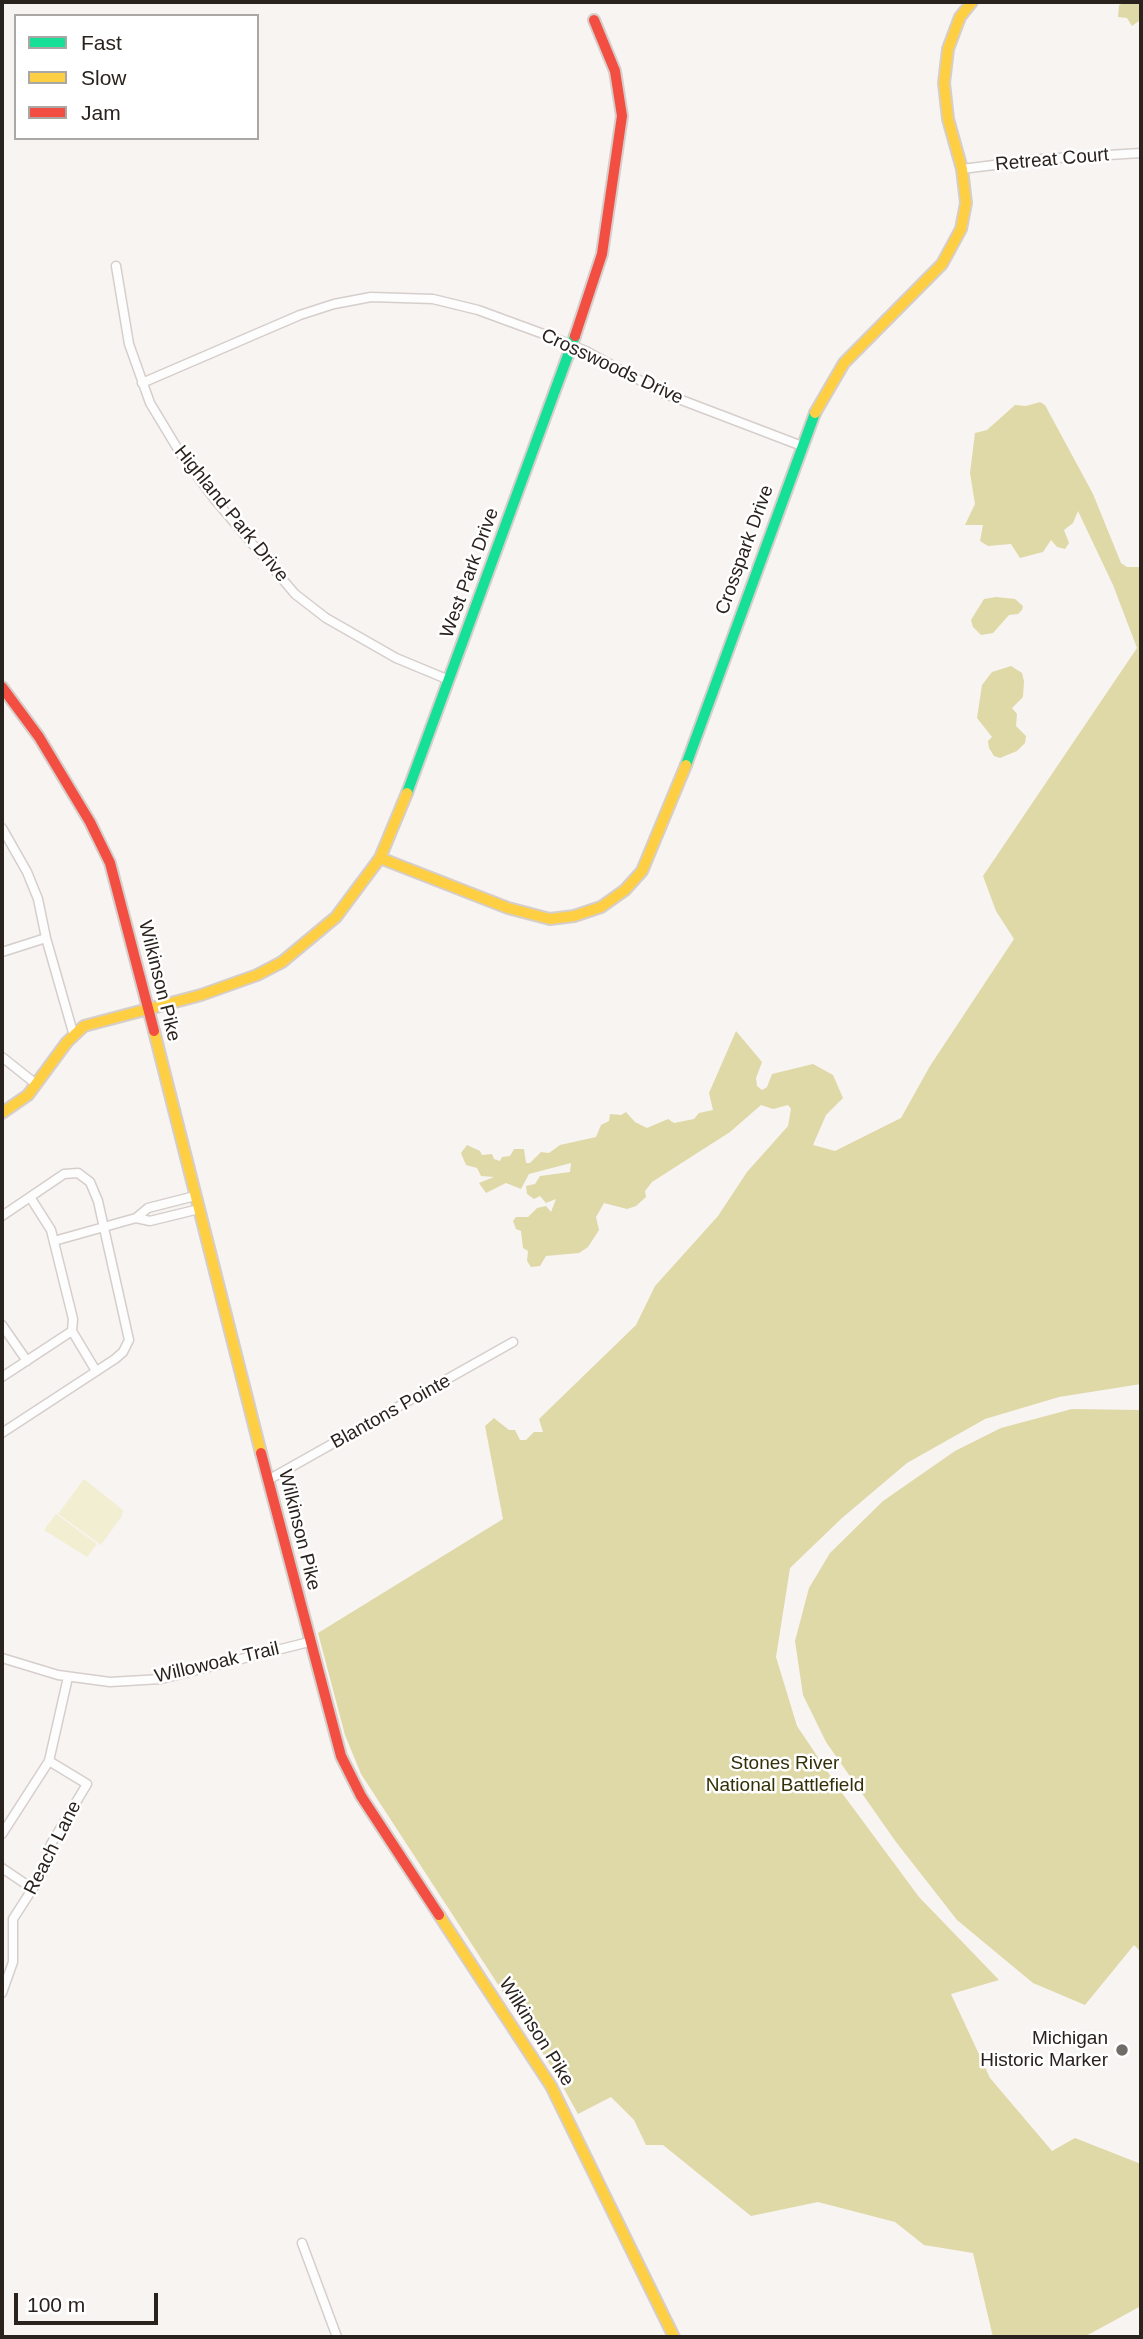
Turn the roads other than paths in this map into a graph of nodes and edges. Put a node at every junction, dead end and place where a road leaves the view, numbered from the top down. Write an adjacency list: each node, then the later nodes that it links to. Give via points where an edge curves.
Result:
1 (972, 2): 4 (street, Crosspark Drive, via 960,17 948,49 944,83)
2 (594, 20): 6 (street, West Park Drive, via 615,71 622,125 602,254)
3 (1141, 153): 4 (street, Retreat Court)
4 (962, 170): 8 (street, Crosspark Drive, via 966,203 952,249 844,363)
5 (116, 266): 7 (street, Highland Park Drive, via 123,319)
6 (572, 345): 7 (street, Crosswoods Drive, via 478,310 433,299 371,297 300,315); 8 (street, Crosswoods Drive, via 663,393); 9 (street, West Park Drive)
7 (142, 383): 9 (street, Highland Park Drive, via 182,456 295,593 359,639)
8 (802, 446): 12 (street, Crosspark Drive, via 671,804 649,859 625,890 591,911 550,919 508,908)
9 (449, 680): 12 (street, West Park Drive)
10 (3, 690): 15 (street, Wilkinson Pike, via 39,737 104,849)
11 (2, 828): 13 (street, via 38,899)
12 (380, 858): 15 (street, West Park Drive, via 336,917 282,962 231,985)
13 (46, 938): 14 (street); 16 (street)
14 (2, 952)
15 (148, 1007): 16 (street, West Park Drive, via 84,1026); 20 (street, Wilkinson Pike)
16 (74, 1036): 18 (street)
17 (2, 1057): 18 (street)
18 (36, 1084): 19 (street)
19 (2, 1113)
20 (195, 1196): 22 (street, Wilkinson Pike); 24 (street, via 148,1208)
21 (30, 1197): 23 (street); 25 (street, via 64,1174 78,1173 95,1191); 26 (street)
22 (199, 1209): 24 (street, via 150,1221); 34 (street, Wilkinson Pike)
23 (2, 1216)
24 (136, 1218): 25 (street)
25 (103, 1227): 26 (street); 31 (street, via 129,1340 123,1352)
26 (54, 1241): 28 (street)
27 (2, 1325): 30 (street)
28 (72, 1331): 30 (street); 31 (street)
29 (513, 1342): 34 (street, Blantons Pointe)
30 (27, 1361): 32 (street)
31 (96, 1371): 33 (street)
32 (2, 1377)
33 (2, 1433)
34 (268, 1480): 35 (street, Wilkinson Pike)
35 (309, 1642): 37 (street, Willowoak Trail, via 161,1679 110,1682); 46 (street, Wilkinson Pike, via 336,1741 354,1783 551,2086)
36 (2, 1658): 37 (street, Willowoak Trail)
37 (68, 1677): 38 (street)
38 (49, 1761): 39 (street); 42 (street, Reach Lane, via 87,1784 51,1844)
39 (5, 1823): 40 (street)
40 (2, 1834)
41 (2, 1868): 42 (street)
42 (33, 1889): 43 (street, Reach Lane, via 13,1919 13,1962)
43 (2, 1993)
44 (302, 2243): 45 (street)
45 (337, 2337)
46 (674, 2337)

